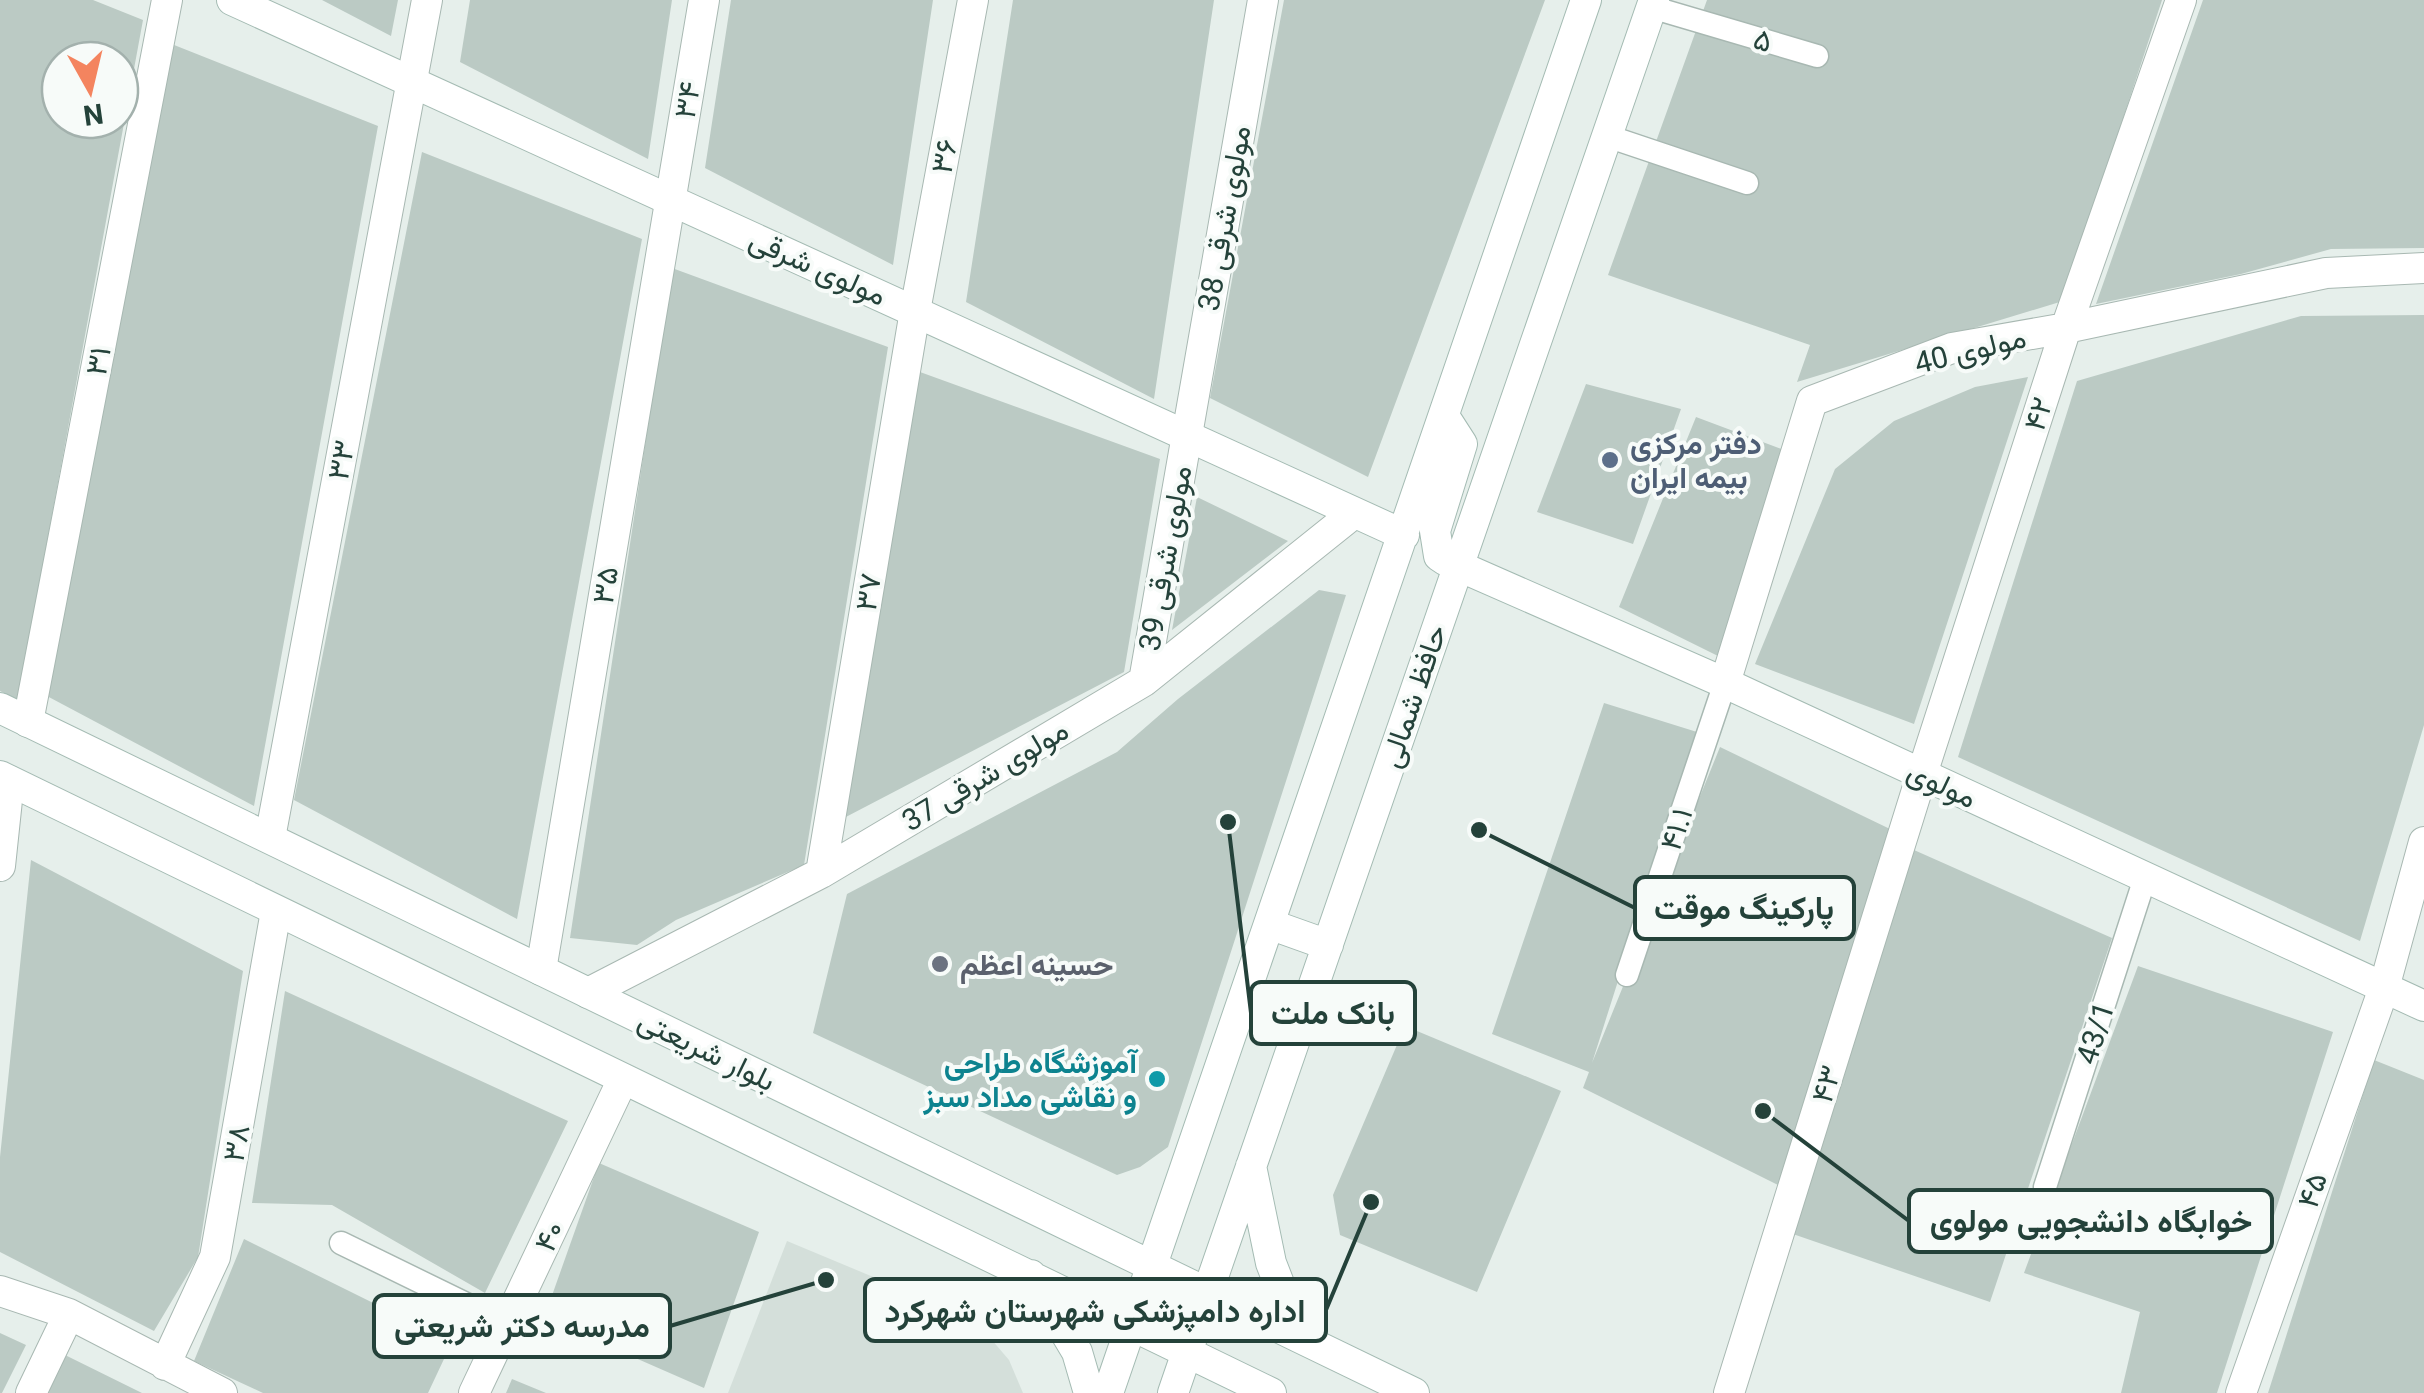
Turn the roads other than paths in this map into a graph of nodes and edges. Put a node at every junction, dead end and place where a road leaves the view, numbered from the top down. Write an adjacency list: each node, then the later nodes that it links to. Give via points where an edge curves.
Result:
1 (168, 0): 26 (street, ۳۱)
2 (232, 0): 11 (street, مولوی شرقی)
3 (426, 0): 11 (street, ۳۳)
4 (704, 0): 14 (street, ۳۴)
5 (973, 0): 16 (street, ۳۶)
6 (1262, 0): 19 (street, مولوی شرقی 38)
7 (1586, 0): 18 (street, حافظ شمالی)
8 (2181, 0): 17 (street, ۴۲)
9 (1652, 3): 10 (lane, ۵); 12 (street, حافظ شمالی)
10 (1816, 56)
11 (412, 82): 14 (street, مولوی شرقی); 29 (street, ۳۳)
12 (1607, 136): 13 (lane); 22 (street, حافظ شمالی)
13 (1747, 183)
14 (668, 199): 16 (street, مولوی شرقی); 37 (street, ۳۵)
15 (2424, 268): 17 (street, مولوی 40, via 2326,273)
16 (915, 311): 19 (street, مولوی شرقی); 32 (street, ۳۷)
17 (2066, 328): 24 (street, مولوی 40, via 1952,348 1812,401); 27 (street, ۴۲)
18 (1444, 416): 21 (street, حافظ شمالی); 22 (street, via 1462,444 1435,543 1439,556)
19 (1186, 436): 20 (street, مولوی شرقی); 23 (street, مولوی شرقی 39)
20 (1354, 513): 21 (street, مولوی شرقی); 23 (street, مولوی شرقی 37)
21 (1404, 534): 35 (street, حافظ شمالی)
22 (1458, 566): 24 (street, مولوی); 36 (street, حافظ شمالی)
23 (1144, 680): 32 (street, مولوی شرقی 37)
24 (1725, 683): 27 (street, مولوی); 38 (lane, ۴۱.۱)
25 (0, 708): 26 (street, بلوار شریعتی)
26 (28, 722): 29 (street, بلوار شریعتی)
27 (1922, 774): 33 (street, مولوی); 64 (street, ۴۳)
28 (4, 779): 31 (street); 34 (street, بلوار شریعتی)
29 (270, 838): 37 (street, بلوار شریعتی)
30 (2424, 842): 39 (street, ۴۵)
31 (0, 866)
32 (821, 873): 40 (street, مولوی شرقی 37)
33 (2146, 878): 39 (street, مولوی); 44 (lane, 43/1)
34 (276, 910): 42 (street, بلوار شریعتی); 55 (street, ۳۸, via 218,1244)
35 (1269, 924): 36 (street); 46 (street, حافظ شمالی)
36 (1328, 945): 43 (street, حافظ شمالی)
37 (542, 970): 40 (street, بلوار شریعتی)
38 (1627, 975)
39 (2384, 988): 41 (street, مولوی); 65 (street, ۴۵)
40 (588, 993): 46 (street, بلوار شریعتی)
41 (2424, 1006)
42 (623, 1079): 47 (street, بلوار شریعتی); 51 (street, ۴۰)
43 (1250, 1160): 49 (street, حافظ شمالی); 53 (street, via 1271,1263)
44 (2044, 1188)
45 (341, 1243): 51 (lane)
46 (1151, 1266): 49 (street, بلوار شریعتی); 52 (street, حافظ شمالی)
47 (1031, 1275): 52 (street, بلوار شریعتی); 59 (street, via 1077,1352)
48 (0, 1291): 50 (street)
49 (1207, 1293): 53 (street, بلوار شریعتی); 54 (street, حافظ شمالی)
50 (69, 1314): 55 (street); 56 (street)
51 (507, 1324): 58 (street, ۴۰)
52 (1132, 1325): 54 (street, بلوار شریعتی); 60 (street, حافظ شمالی)
53 (1314, 1344): 63 (street, بلوار شریعتی)
54 (1187, 1352): 61 (street, حافظ شمالی); 62 (street, بلوار شریعتی)
55 (165, 1365): 57 (street)
56 (31, 1393)
57 (222, 1393)
58 (474, 1393)
59 (1089, 1393)
60 (1108, 1393)
61 (1173, 1393)
62 (1271, 1393)
63 (1414, 1393)
64 (1730, 1393)
65 (2241, 1393)

